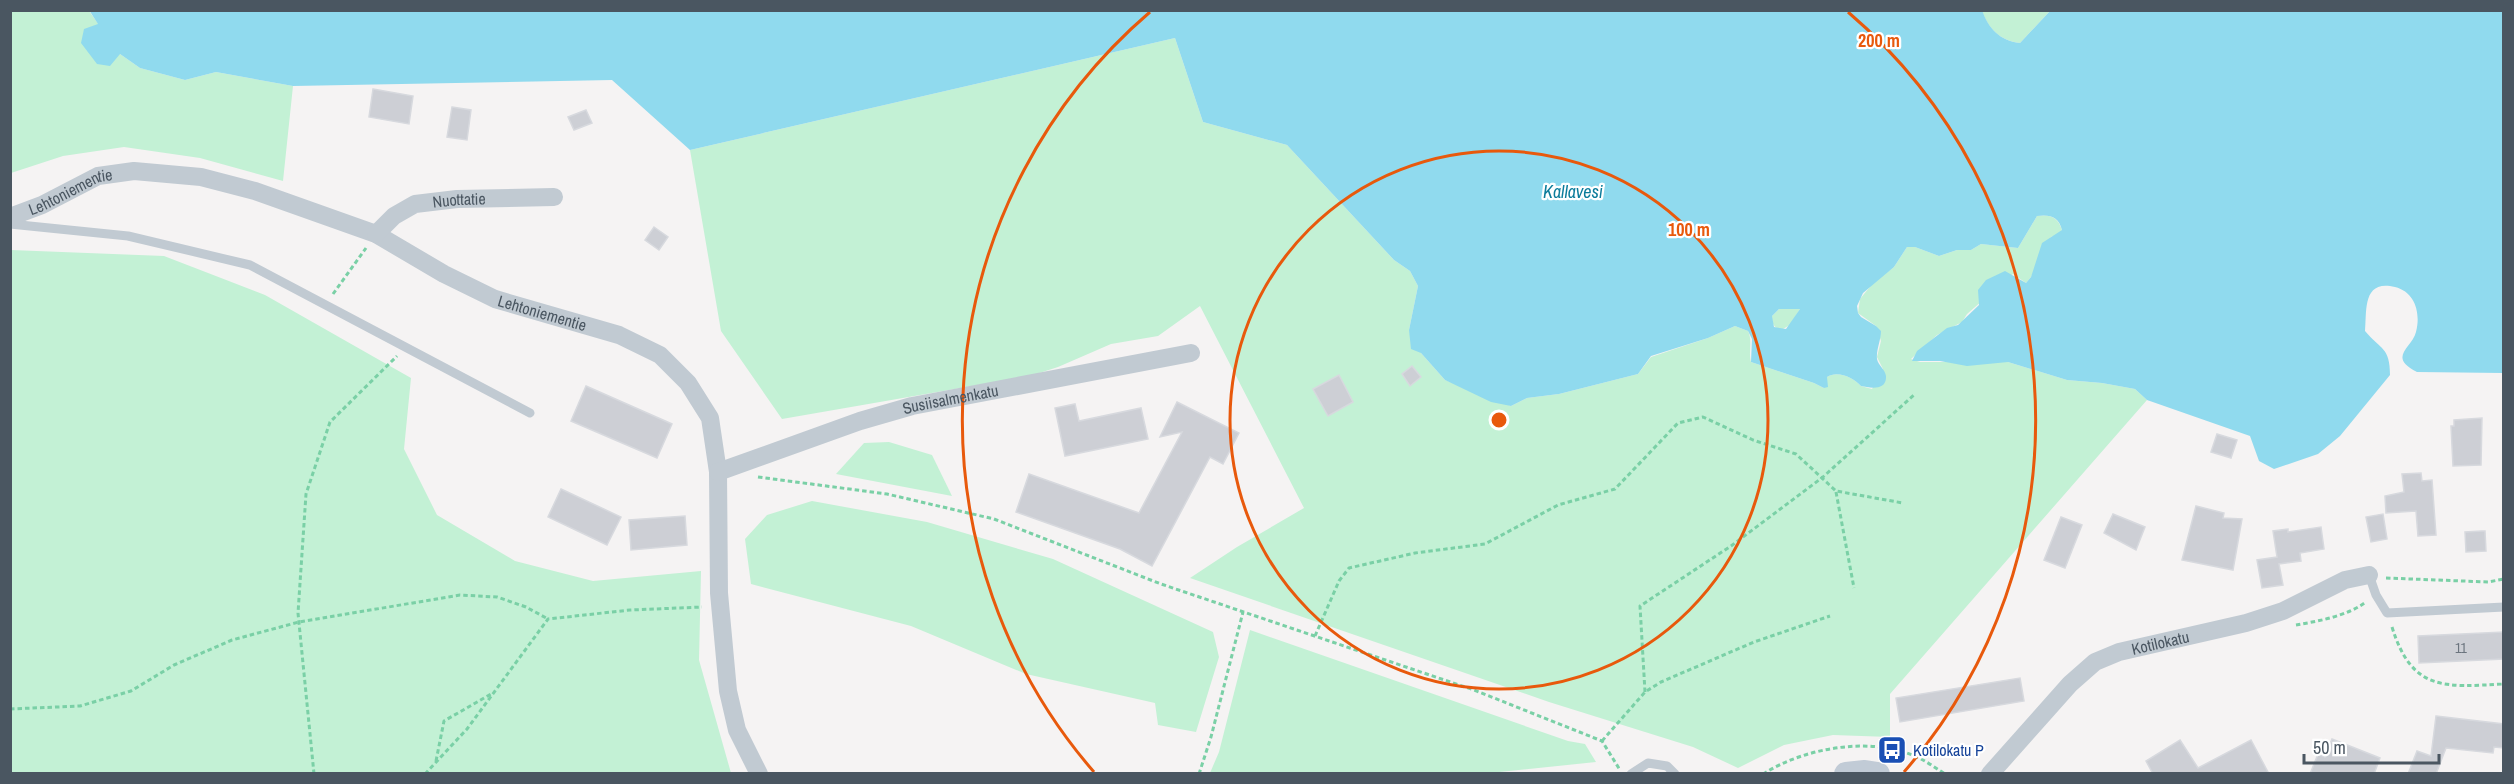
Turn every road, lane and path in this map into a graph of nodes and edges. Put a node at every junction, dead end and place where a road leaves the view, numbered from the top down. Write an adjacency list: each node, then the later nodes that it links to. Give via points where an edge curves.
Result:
1 (554, 197): 4 (street, Nuottatie, via 415,204 394,216)
2 (10, 217): 4 (street, Lehtoniementie, via 98,176 134,171 201,177 255,191)
3 (10, 224): 5 (lane, via 128,236 250,265)
4 (376, 234): 5 (path); 10 (street, Lehtoniementie, via 495,299 619,335 660,354 688,383 710,418)
5 (325, 305): 6 (lane)
6 (405, 348): 9 (lane); 25 (path, via 330,422 306,494)
7 (1191, 353): 10 (street, Susiisalmenkatu, via 912,406)
8 (1916, 394): 12 (path)
9 (531, 413)
10 (718, 472): 19 (street, Lehtoniementie)
11 (752, 476): 21 (path, via 887,494 994,519)
12 (1823, 477): 13 (path); 27 (path, via 1796,454 1702,417 1678,423 1615,489 1558,505 1485,544 1415,553 1349,568 1339,581); 29 (path, via 1731,546 1640,606)
13 (1836, 492): 14 (path); 17 (path)
14 (1903, 503)
15 (2376, 576): 16 (path, via 2488,582); 18 (lane); 18 (path, via 2383,584); 43 (street, Kotilokatu, via 2345,580 2283,611 2255,620 2119,652 2095,662 2070,684)
16 (2504, 579)
17 (1854, 588)
18 (2376, 595): 22 (lane); 26 (path, via 2360,607)
19 (720, 606): 24 (path, via 630,610); 36 (street, Lehtoniementie, via 728,691 737,730)
20 (2504, 607): 22 (lane)
21 (1243, 612): 27 (path); 37 (path)
22 (2387, 613): 28 (path, via 2404,655 2427,680 2455,687)
23 (1830, 616): 29 (path, via 1754,642)
24 (548, 620): 25 (path, via 497,597 460,595); 30 (path)
25 (299, 622): 31 (path, via 232,640 174,665 131,691 80,706); 34 (path)
26 (2287, 627)
27 (1315, 637): 32 (path, via 1474,690)
28 (2504, 684)
29 (1645, 692): 32 (path)
30 (493, 693): 33 (path); 33 (path, via 444,721)
31 (10, 709)
32 (1602, 741): 38 (path)
33 (436, 764): 35 (path)
34 (314, 774)
35 (424, 774)
36 (759, 774)
37 (1198, 774)
38 (1623, 774)
39 (1631, 774): 40 (lane, via 1648,763 1667,766)
40 (1676, 774)
41 (1846, 774): 42 (street)
42 (1878, 774)
43 (1990, 774)

